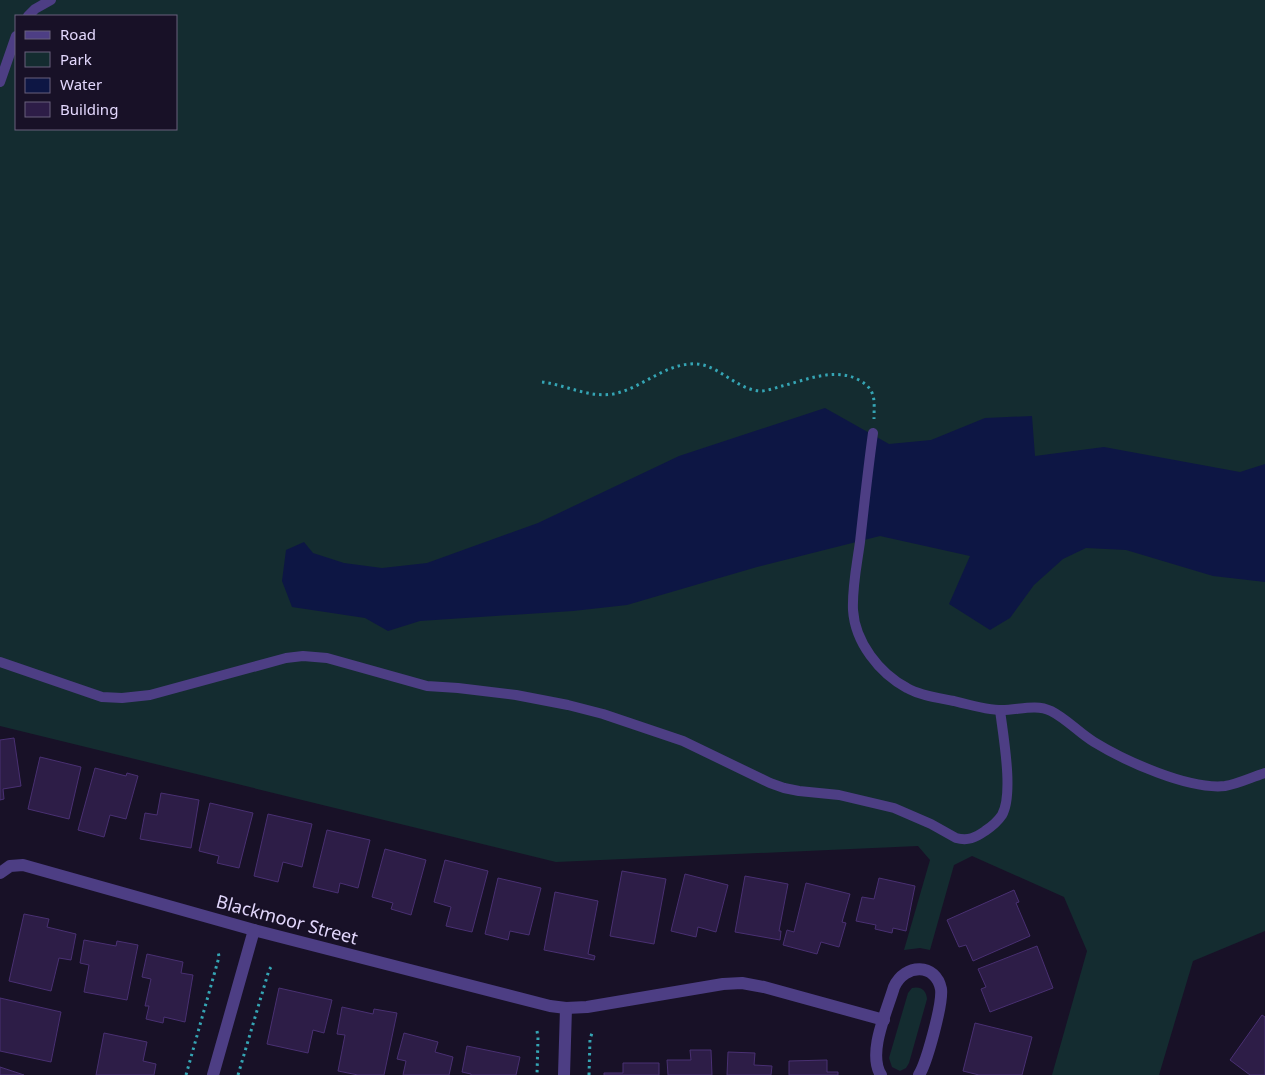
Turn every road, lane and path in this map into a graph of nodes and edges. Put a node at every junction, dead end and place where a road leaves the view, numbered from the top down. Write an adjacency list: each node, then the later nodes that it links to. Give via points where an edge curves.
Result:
1 (51, 0): 2 (lane)
2 (29, 15)
3 (15, 39): 4 (lane)
4 (0, 82)
5 (542, 382): 6 (path, via 592,394 613,394 660,372 692,364 713,369 740,386 760,391 843,374 870,388 874,403)
6 (873, 433): 8 (lane, via 854,589 859,635 875,661 894,679 914,691)
7 (0, 662): 8 (lane, via 102,697 122,698 150,695 286,658 327,658 427,686 516,695 603,714 683,741 784,788 839,794 894,808 963,840 970,840 988,829 1002,816 1006,805 1006,764)
8 (1000, 710): 9 (lane, via 1045,708 1108,750 1156,772 1199,785 1227,786)
9 (1265, 773)
10 (1, 872): 11 (street, Blackmoor Street, via 10,866 23,864)
11 (254, 930): 14 (street, Blackmoor Street); 19 (street)
12 (218, 950): 18 (path, via 219,957)
13 (274, 964): 20 (path, via 269,970)
14 (566, 1008): 15 (street, Blackmoor Street, via 723,984 742,984); 22 (street)
15 (884, 1020): 24 (street, via 875,1054); 25 (street, via 896,981 904,973 919,969 936,978 942,999)
16 (537, 1031): 21 (path)
17 (592, 1033): 23 (path)
18 (186, 1075)
19 (213, 1075)
20 (238, 1075)
21 (537, 1075)
22 (564, 1075)
23 (589, 1075)
24 (882, 1075)
25 (919, 1075)

